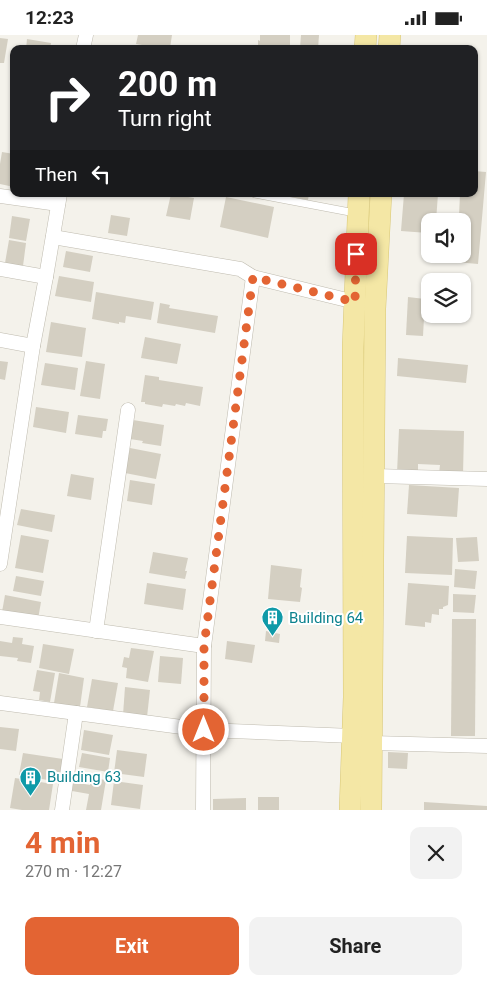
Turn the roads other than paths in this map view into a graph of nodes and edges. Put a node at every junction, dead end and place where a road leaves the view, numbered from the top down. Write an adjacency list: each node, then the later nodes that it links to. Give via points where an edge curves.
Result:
1 (20, 197): 4 (street)
2 (289, 197): 5 (lane)
3 (381, 197): 14 (main road, via 375,309)
4 (59, 199): 6 (street)
5 (358, 203): 10 (main road)
6 (53, 237): 8 (street); 9 (street, via 240,269)
7 (0, 269): 8 (street)
8 (46, 277): 12 (street)
9 (253, 277): 10 (street); 22 (street)
10 (355, 302): 15 (main road)
11 (0, 341): 12 (street)
12 (33, 346): 18 (street)
13 (128, 410): 21 (street)
14 (375, 411): 15 (main road); 16 (main road)
15 (353, 412): 26 (main road, via 354,697)
16 (375, 476): 17 (street); 26 (main road)
17 (487, 479)
18 (5, 489): 19 (street)
19 (0, 564)
20 (0, 617): 21 (street)
21 (96, 631): 22 (street)
22 (204, 646): 25 (street)
23 (0, 703): 24 (street)
24 (76, 713): 25 (street); 28 (street)
25 (204, 730): 26 (street); 29 (street)
26 (362, 740): 27 (street); 30 (main road); 31 (main road)
27 (487, 746)
28 (62, 810)
29 (203, 810)
30 (350, 810)
31 (371, 810)

